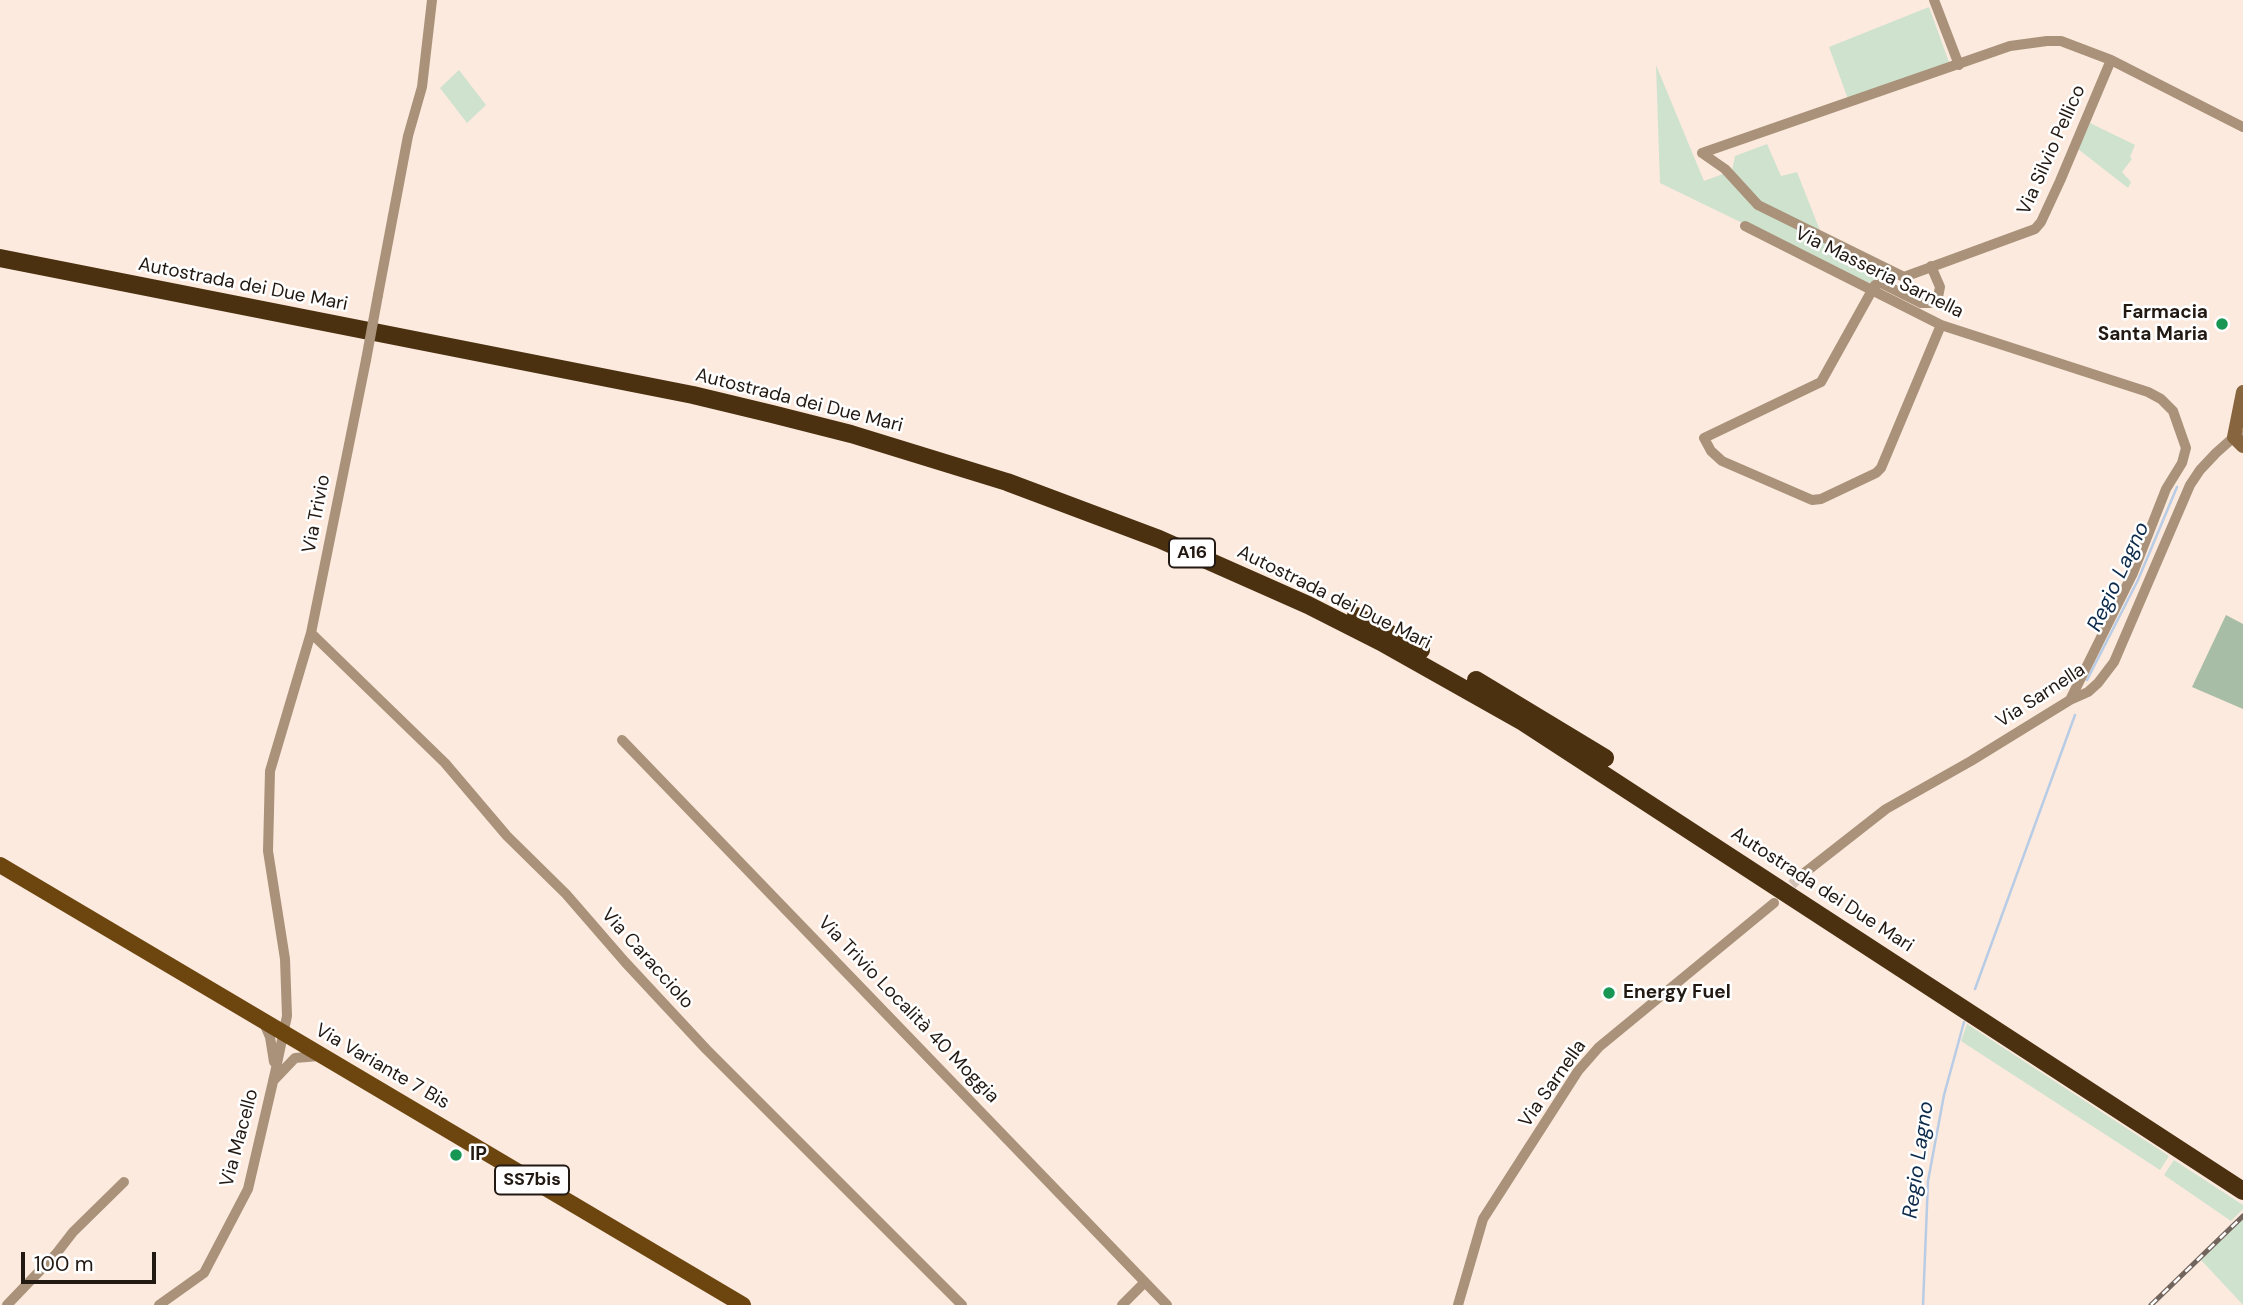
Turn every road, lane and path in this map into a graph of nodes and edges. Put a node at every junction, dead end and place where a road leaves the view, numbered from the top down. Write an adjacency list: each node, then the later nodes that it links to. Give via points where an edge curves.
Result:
1 (432, 0): 16 (street, Via Trivio, bridge, via 422,87 408,136)
2 (1934, 0): 4 (street)
3 (2111, 60): 4 (street, via 2048,41 2010,46); 5 (street); 9 (street, Via Silvio Pellico, via 2035,229)
4 (1959, 65): 9 (street, Via Silvio Pellico, via 1702,153 1725,169 1758,205 1904,277)
5 (2243, 127)
6 (1745, 226): 10 (street, Via Masseria Sarnella)
7 (0, 246): 26 (highway, Autostrada dei Due Mari / A16, via 776,402 1011,471 1164,528 1387,631 1530,711)
8 (0, 258): 28 (highway, Autostrada dei Due Mari / A16, via 772,414 1007,482 1159,539 1308,605 1523,722)
9 (1931, 266): 10 (street, via 1940,286 1938,297 1930,303 1881,283)
10 (1871, 290): 11 (street, Via Masseria Sarnella); 11 (street, via 1821,382 1704,438 1711,451 1722,461 1812,500 1876,473)
11 (1941, 325): 14 (street, Via Masseria Sarnella, via 2161,399 2178,420 2186,448)
12 (2243, 392): 13 (street)
13 (2240, 439): 15 (street, Via Sarnella, via 2206,463)
14 (2175, 477): 15 (street); 17 (street, Via Masseria Sarnella, via 2114,615)
15 (2190, 485): 17 (street, Via Sarnella, via 2114,662 2098,684)
16 (311, 633): 23 (street, Via Trivio, via 270,771 268,851 285,959 287,1016); 33 (street, Via Caracciolo, via 445,763 706,1049)
17 (2070, 700): 20 (street, Via Sarnella, via 1886,809)
18 (622, 740): 29 (street, Via Trivio Località 40 Moggia)
19 (0, 865): 22 (main road, Via Variante 7 Bis / SS7bis)
20 (1803, 874)
21 (1773, 903): 36 (street, Via Sarnella, via 1599,1047 1578,1071 1483,1219)
22 (263, 1022): 23 (main road, Via Variante 7 Bis / SS7bis); 25 (street, via 270,1037)
23 (283, 1034): 24 (main road, Via Variante 7 Bis / SS7bis); 25 (street, Via Macello)
24 (320, 1055): 25 (street, via 295,1058); 32 (main road, Via Variante 7 Bis / SS7bis)
25 (274, 1077): 31 (street, Via Macello, via 247,1188 204,1273)
26 (2243, 1177)
27 (124, 1182): 30 (street)
28 (2243, 1191)
29 (1145, 1282): 34 (street); 35 (street, Via Trivio Località 40 Moggia)
30 (3, 1304)
31 (159, 1305)
32 (743, 1305)
33 (962, 1305)
34 (1122, 1305)
35 (1167, 1305)
36 (1458, 1305)

